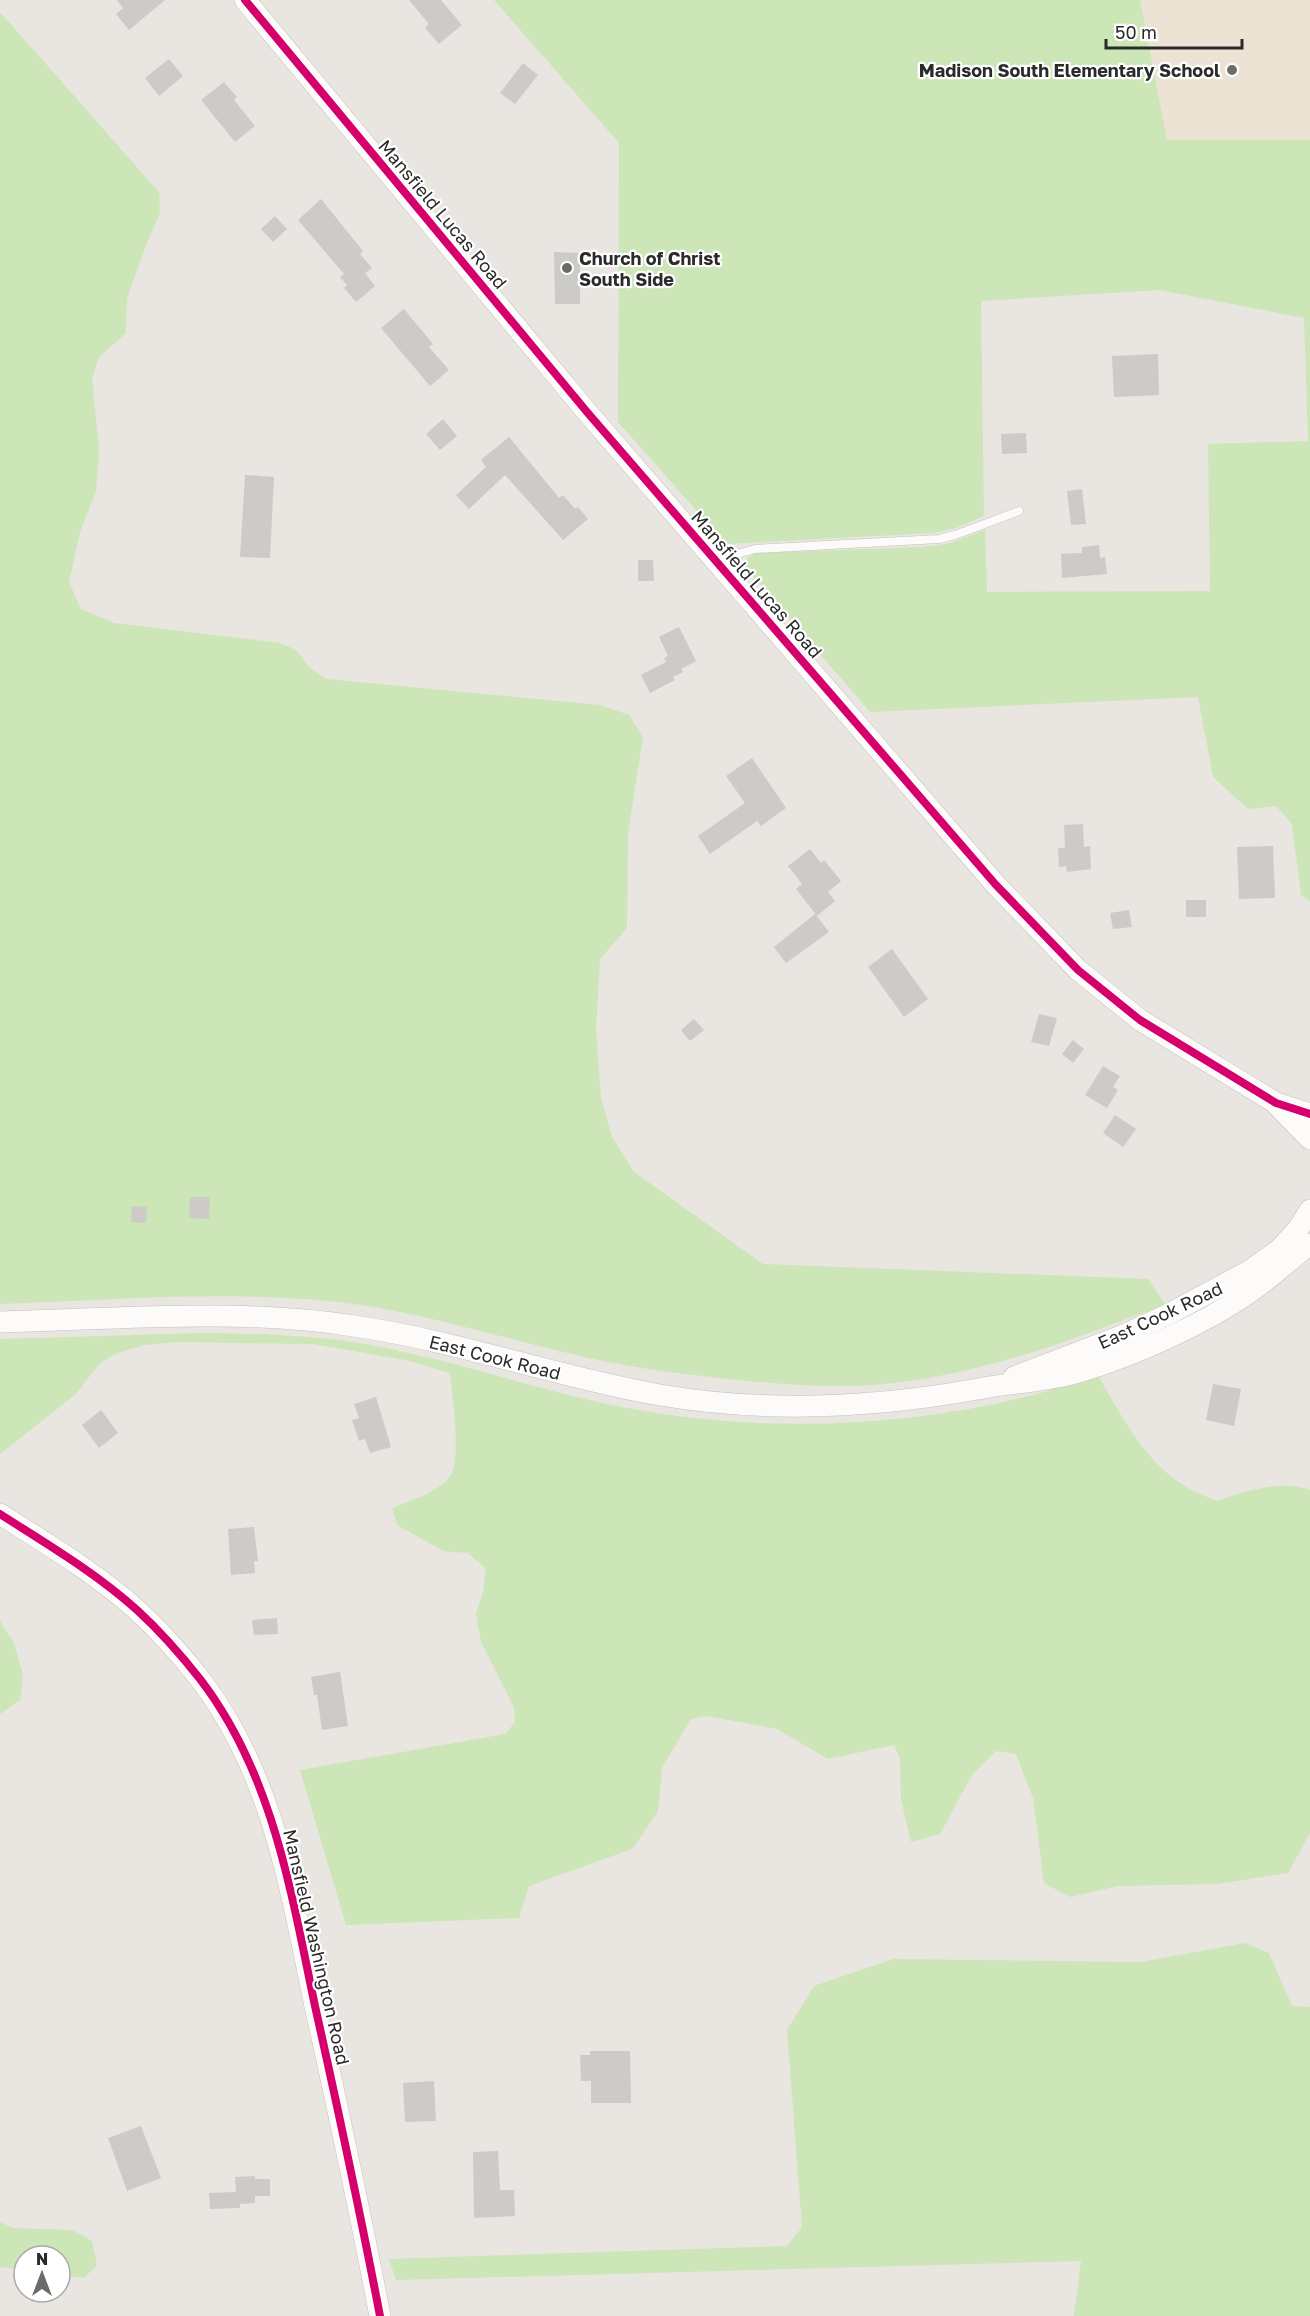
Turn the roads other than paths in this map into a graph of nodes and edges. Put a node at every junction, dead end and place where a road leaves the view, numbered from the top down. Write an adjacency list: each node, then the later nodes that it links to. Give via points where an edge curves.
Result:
1 (245, 0): 3 (street, Mansfield Lucas Road, via 587,412)
2 (1019, 511): 3 (lane, via 955,536 755,549 736,554)
3 (722, 567): 4 (street, Mansfield Lucas Road, via 996,885 1063,955 1140,1020)
4 (1276, 1104): 5 (street, Mansfield Lucas Road); 6 (street, Mansfield Lucas Road)
5 (1310, 1114)
6 (1310, 1139)
7 (1310, 1210): 10 (street, East Cook Road, via 1279,1250 1249,1271 1167,1316)
8 (1310, 1244): 10 (street, East Cook Road, via 1256,1288 1163,1339 1079,1372 1037,1382)
9 (0, 1322): 10 (street, East Cook Road, via 207,1317 307,1320 390,1332 611,1385 718,1403 836,1407)
10 (988, 1387)
11 (0, 1514): 12 (street, Mansfield Washington Road, via 106,1585 145,1618 201,1681 250,1763 288,1874)
12 (381, 2316)

